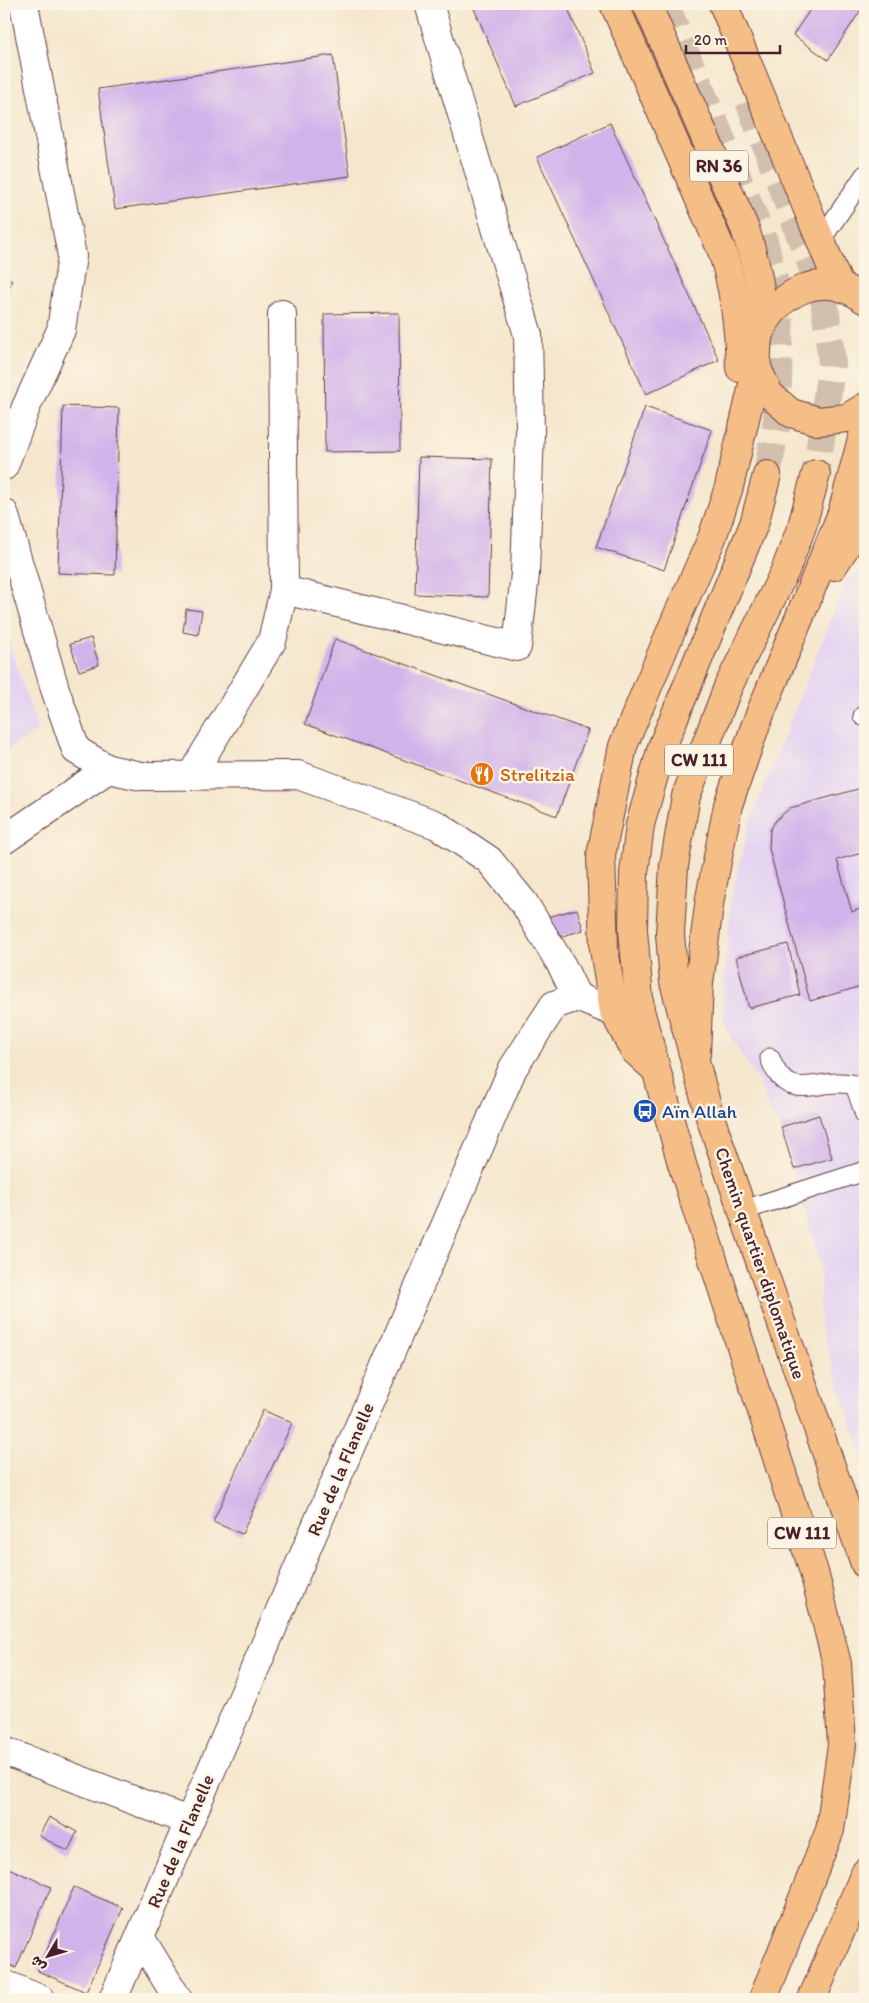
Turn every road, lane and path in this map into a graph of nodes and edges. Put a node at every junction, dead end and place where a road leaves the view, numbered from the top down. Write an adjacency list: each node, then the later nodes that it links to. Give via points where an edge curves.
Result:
1 (24, 4): 16 (street, via 72,256 61,330 26,407)
2 (429, 4): 21 (street, via 528,335 528,497 525,574 517,647)
3 (614, 4): 15 (main road, via 732,280 739,334)
4 (647, 4): 11 (main road, RN 36, via 745,229 761,298)
5 (723, 4): 7 (main road)
6 (865, 175): 7 (lane)
7 (820, 241): 8 (main road)
8 (839, 285): 9 (main road); 11 (main road, via 818,285 798,291 780,302 766,318)
9 (865, 300)
10 (282, 314): 21 (street)
11 (758, 337): 12 (main road)
12 (757, 368): 13 (main road, via 769,394 790,413 818,421 847,418); 15 (main road)
13 (865, 406)
14 (865, 428): 22 (main road, via 842,514)
15 (739, 444): 27 (main road, via 712,538 623,746 611,799 601,855 601,902 604,950)
16 (4, 466)
17 (816, 474): 29 (main road, Chemin quartier diplomatique / CW 111, via 802,526 784,571 728,687 686,796 674,866 670,934 674,982)
18 (767, 475): 30 (main road, via 754,524 662,747 640,825 634,873 635,969 640,1010)
19 (4, 512): 23 (street, via 76,750)
20 (865, 517): 22 (main road)
21 (284, 590): 24 (street, via 272,641)
22 (798, 622): 29 (main road, via 756,724 728,805 710,898 699,983)
23 (108, 769): 24 (street, via 141,776); 25 (street)
24 (191, 776): 26 (street, via 298,775 437,825 489,860 524,903)
25 (4, 840)
26 (576, 996): 27 (street); 36 (street, Rue de la Flanelle, via 554,1005 513,1068)
27 (614, 1012): 30 (main road, via 634,1050)
28 (770, 1058): 31 (lane, via 774,1070 792,1086 805,1088 846,1082 855,1085)
29 (695, 1063): 33 (main road, Chemin quartier diplomatique / CW 111, via 709,1114)
30 (656, 1070): 43 (main road, CW 111, via 682,1164 814,1572 837,1664 842,1745 830,1830)
31 (865, 1115)
32 (865, 1171): 33 (lane)
33 (744, 1210): 34 (main road, Chemin quartier diplomatique / CW 111)
34 (865, 1564)
35 (4, 1751): 36 (street)
36 (188, 1821): 38 (street, Rue de la Flanelle)
37 (865, 1873): 44 (main road)
38 (140, 1937): 41 (street, Rue de la Flanelle); 42 (street)
39 (4, 1984): 40 (street)
40 (40, 1999)
41 (113, 1999)
42 (178, 1999)
43 (763, 1999)
44 (812, 1999)

